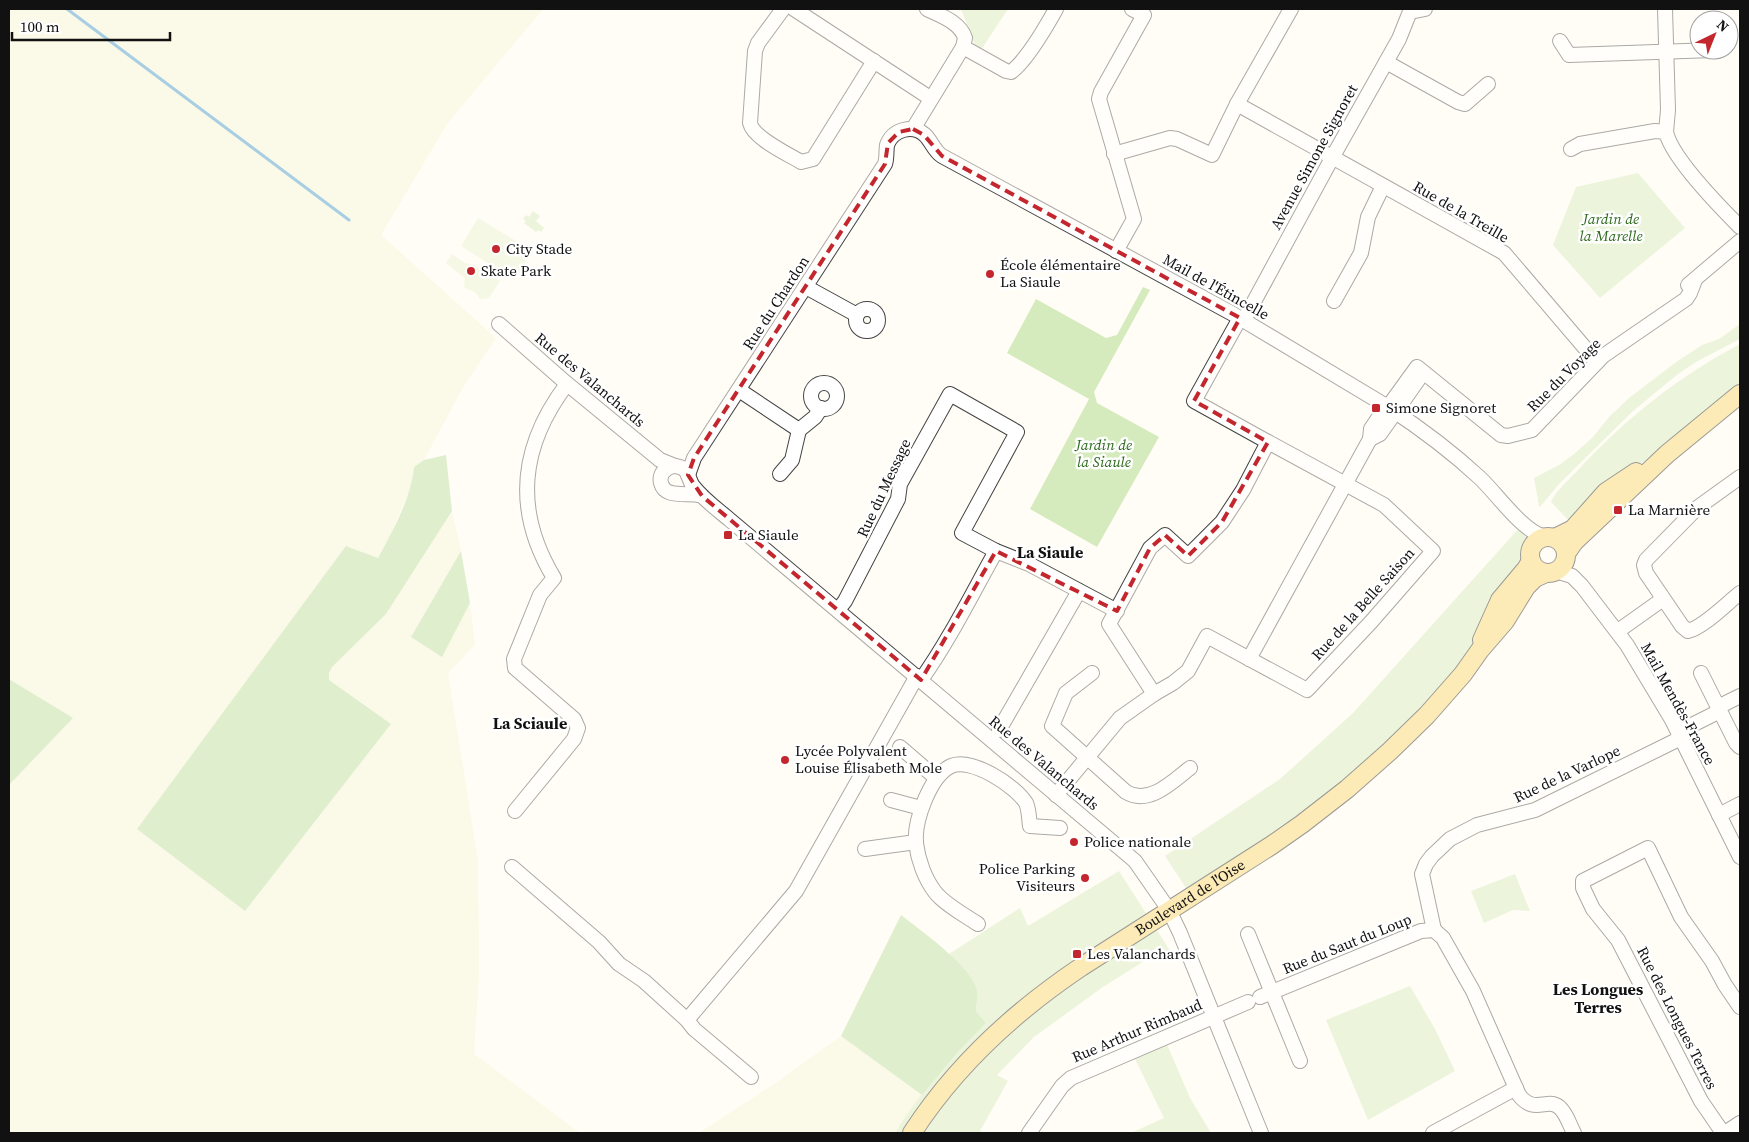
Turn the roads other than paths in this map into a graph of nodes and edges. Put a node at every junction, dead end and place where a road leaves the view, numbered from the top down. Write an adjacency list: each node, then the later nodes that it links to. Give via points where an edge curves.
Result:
1 (783, 9): 14 (street, via 755,51 750,123 762,138 801,162 813,159)
2 (794, 9): 14 (street)
3 (927, 9): 11 (street, via 961,30 965,38)
4 (1056, 9): 11 (street, via 1011,72)
5 (1132, 9): 22 (street, via 1144,15 1100,99)
6 (1291, 9): 18 (street)
7 (1425, 9): 9 (street)
8 (1665, 9): 13 (street)
9 (1411, 11): 15 (street, Avenue Simone Signoret)
10 (1560, 41): 13 (street, via 1569,54)
11 (963, 47): 17 (street)
12 (1689, 51): 13 (street)
13 (1667, 52): 20 (street)
14 (874, 61): 17 (street)
15 (1386, 62): 16 (street, via 1465,104); 23 (street, Avenue Simone Signoret)
16 (1488, 84)
17 (930, 98): 19 (street)
18 (1237, 104): 22 (street, via 1212,156 1170,138); 23 (street, Rue de la Treille)
19 (913, 129): 27 (street, Mail de l'Étincelle, via 924,134 942,156); 28 (street, Rue du Chardon, via 898,132 888,143 885,164)
20 (1666, 132): 21 (street, via 1654,131 1580,144); 25 (street, via 1674,151)
21 (1571, 149)
22 (1114, 154): 27 (street, via 1134,219)
23 (1332, 158): 24 (street, Rue de la Treille); 31 (street, Avenue Simone Signoret)
24 (1383, 186): 29 (street, via 1368,217 1361,253); 33 (street, Rue de la Treille, via 1504,253)
25 (1740, 227)
26 (1740, 241): 33 (street, Rue du Voyage, via 1695,280 1689,296)
27 (1116, 251): 31 (street, Mail de l'Étincelle)
28 (806, 287): 30 (street); 35 (street, Rue du Chardon)
29 (1334, 301)
30 (857, 315)
31 (1242, 319): 38 (street, Mail de l'Étincelle); 40 (street, Avenue Simone Signoret, via 1194,401)
32 (500, 324): 34 (street, Rue des Valanchards)
33 (1597, 362): 38 (street, Rue du Voyage, via 1532,430 1508,436 1501,435 1420,370)
34 (567, 384): 42 (street, Rue des Valanchards); 76 (street, via 540,426 527,488 534,537 554,578 540,595 514,659 516,668 574,720 578,728 574,739)
35 (739, 390): 39 (street); 42 (street, Rue du Chardon, via 694,458)
36 (1740, 394): 41 (main road, Boulevard de l'Oise)
37 (821, 408): 39 (street, via 815,418)
38 (1392, 410): 45 (street, via 1379,417); 48 (street, Mail de l'Étincelle, via 1480,478)
39 (799, 430): 43 (street, via 792,460)
40 (1268, 442): 45 (street, Rue de la Belle Saison); 55 (street, via 1222,522 1188,556 1166,535 1155,543)
41 (1667, 454): 48 (main road, Boulevard de l'Oise, via 1613,487 1573,529); 50 (main road, Boulevard de l'Oise, via 1574,542)
42 (676, 470): 46 (street, Rue du Chardon, via 687,488); 46 (street, via 661,481 664,490); 47 (street, Rue des Valanchards)
43 (780, 474)
44 (1740, 477): 53 (street, via 1697,508 1646,560 1646,572)
45 (1346, 483): 57 (street); 57 (street, Rue de la Belle Saison, via 1384,504 1433,551 1307,690)
46 (680, 494): 47 (street)
47 (702, 496): 54 (street, Rue des Valanchards)
48 (1539, 542): 50 (main road, via 1564,545); 50 (main road, via 1538,570); 58 (main road, Boulevard de l'Oise, via 1496,607)
49 (996, 551): 51 (street, via 1029,564); 54 (street, Rue du Message, via 962,533 1018,432 950,394 900,484 898,499 858,578); 61 (street, via 931,667)
50 (1559, 564): 56 (street, Mail Mendès-France); 58 (main road, Boulevard de l'Oise, via 1526,587 1505,621)
51 (1079, 591): 55 (street); 65 (street)
52 (1740, 593): 53 (street, via 1690,630 1682,626)
53 (1663, 599): 56 (street)
54 (838, 610): 61 (street, Rue des Valanchards)
55 (1117, 611): 62 (street, via 1109,624)
56 (1618, 632): 66 (street, Mail Mendès-France)
57 (1249, 659): 62 (street, Rue de la Belle Saison, via 1207,636 1188,670)
58 (1472, 663): 83 (main road, Boulevard de l'Oise, via 1427,715 1348,789 1294,829)
59 (1092, 673): 69 (street, via 1066,693 1052,726)
60 (1701, 673): 64 (street)
61 (919, 678): 72 (street, Rue des Valanchards); 90 (street, via 796,891)
62 (1154, 694): 69 (street, Rue de la Belle Saison, via 1120,718)
63 (1740, 696): 64 (street)
64 (1719, 709): 66 (street); 68 (street)
65 (999, 730)
66 (1680, 735): 77 (street, Mail Mendès-France); 85 (street, Rue de la Varlope, via 1535,810 1477,825 1450,839 1440,847 1422,874)
67 (900, 747): 71 (street)
68 (1740, 747)
69 (1087, 758): 70 (street, via 1132,795 1153,794); 72 (street, Rue de la Belle Saison)
70 (1190, 768)
71 (936, 778): 75 (street); 78 (street, via 951,766 968,764 1018,793 1027,805 1030,826)
72 (1056, 795): 83 (street, Rue des Valanchards, via 1135,861)
73 (892, 800): 75 (street)
74 (1740, 804): 77 (street)
75 (921, 808): 79 (street)
76 (515, 811)
77 (1719, 815): 81 (street, Mail Mendès-France)
78 (1060, 828)
79 (916, 842): 80 (street); 84 (street, via 923,872 936,894)
80 (865, 848)
81 (1740, 857)
82 (512, 867): 90 (street, via 599,942 619,964 644,981)
83 (1169, 910): 89 (street, Rue des Valanchards); 95 (main road, Boulevard de l'Oise, via 1017,1013 958,1072)
84 (978, 924)
85 (1434, 930): 87 (street, Rue du Saut du Loup, via 1421,931); 93 (street, Rue du Saut du Loup, via 1443,938 1481,1008)
86 (1248, 934): 87 (street, Rue du Saut du Loup)
87 (1260, 997): 89 (street, Rue du Saut du Loup); 91 (street, Rue du Saut du Loup)
88 (1740, 1007): 100 (street, Rue des Longues Terres, via 1681,917 1648,848 1583,881 1583,888 1596,914 1618,940 1701,1101)
89 (1220, 1013): 96 (street, Rue Arthur Rimbaud, via 1071,1078); 97 (street, Rue des Valanchards)
90 (687, 1020): 92 (street)
91 (1300, 1061)
92 (751, 1077)
93 (1516, 1088): 98 (street); 99 (street, via 1530,1105 1552,1104 1561,1108)
94 (1740, 1122): 100 (street, Rue des Longues Terres)
95 (912, 1133)
96 (1029, 1133)
97 (1261, 1133)
98 (1433, 1133)
99 (1574, 1133)
100 (1724, 1133)

